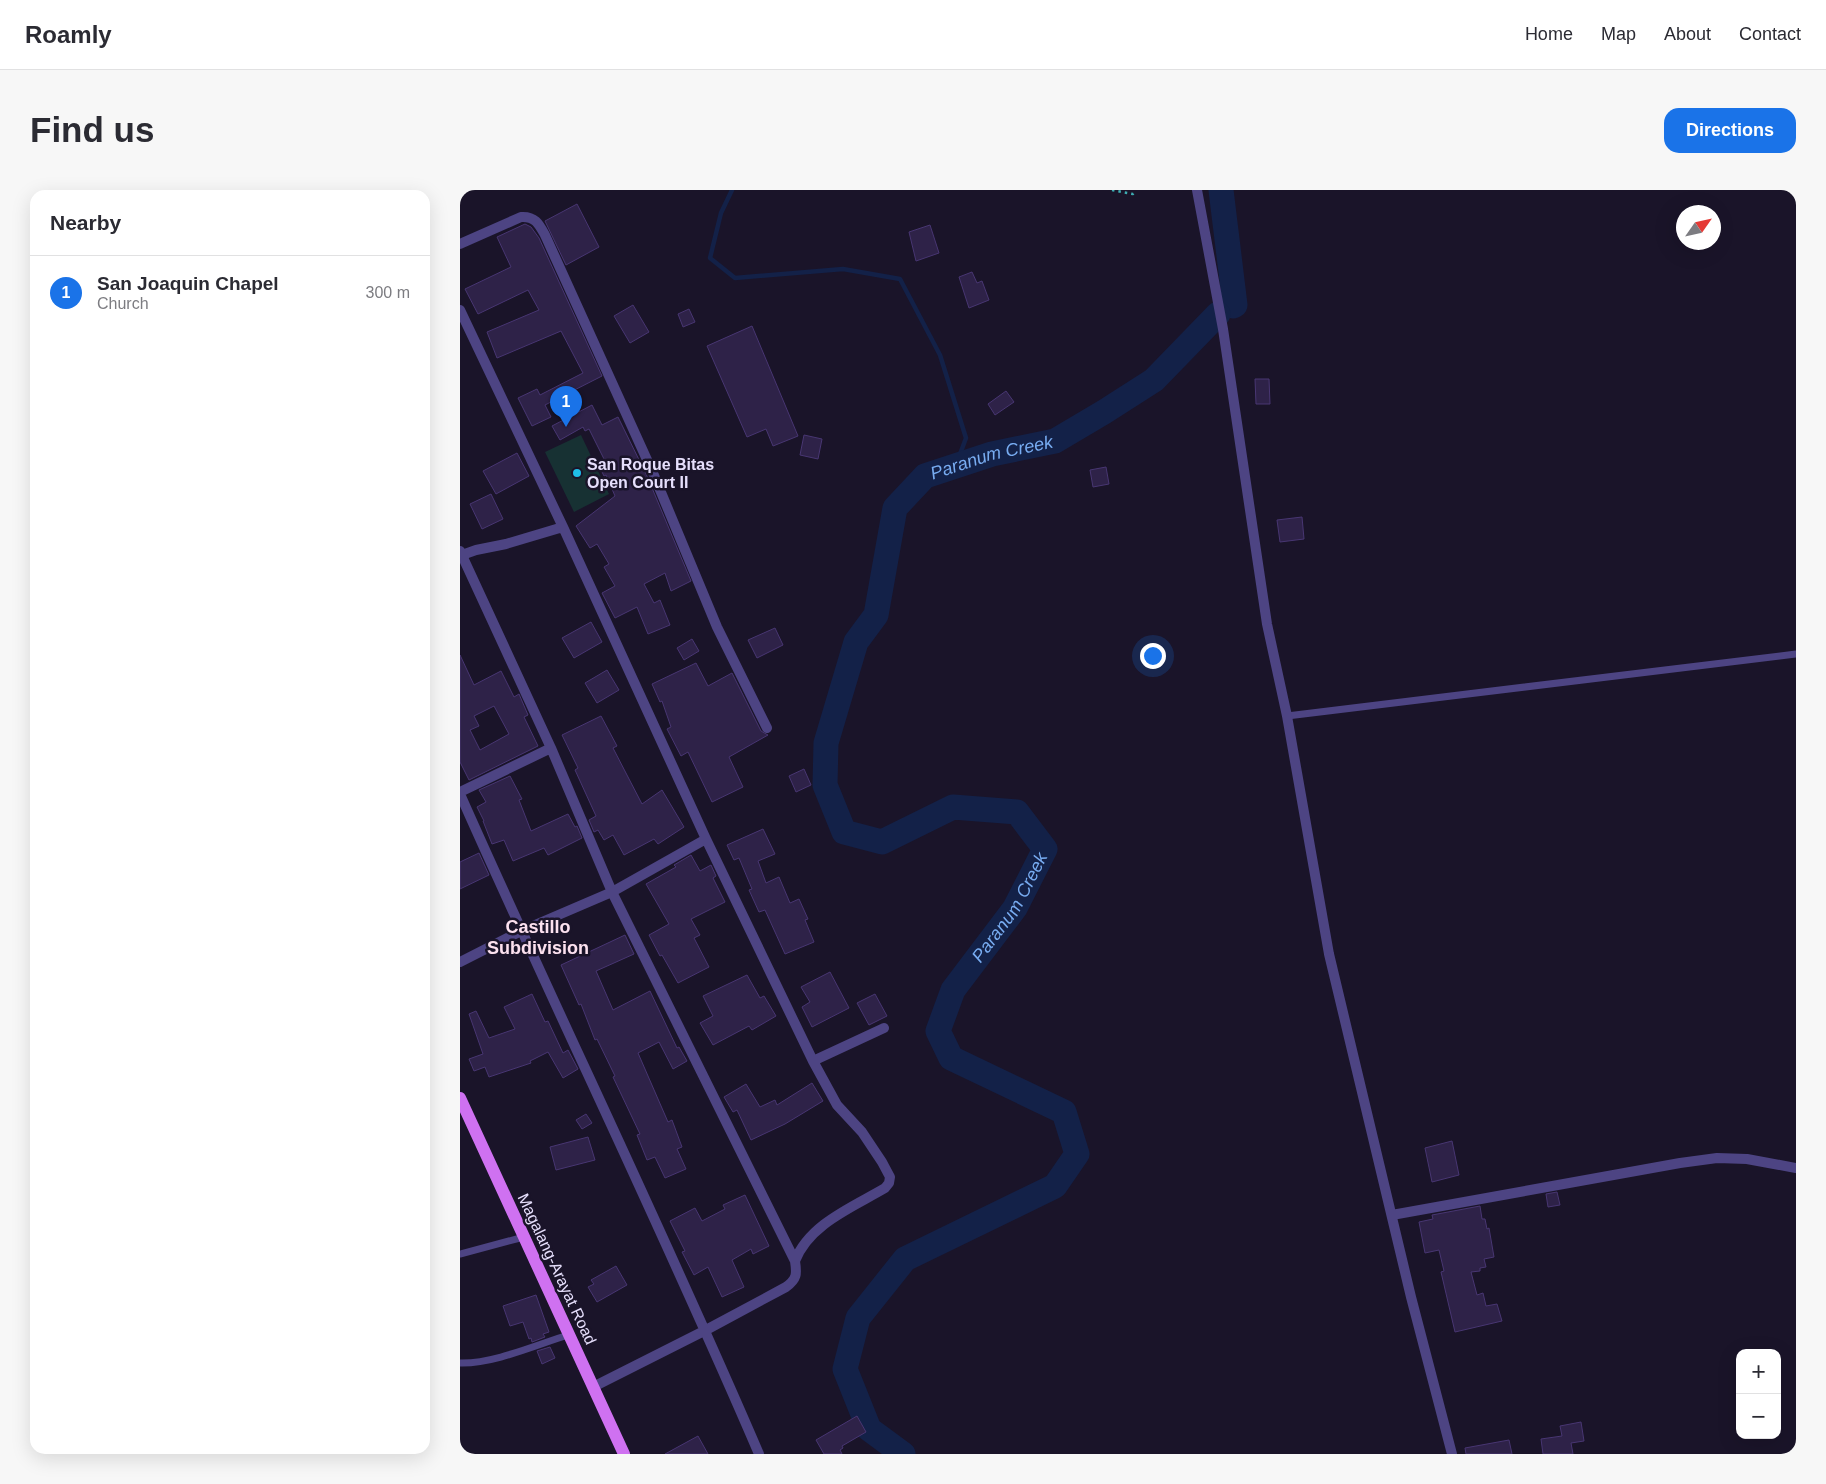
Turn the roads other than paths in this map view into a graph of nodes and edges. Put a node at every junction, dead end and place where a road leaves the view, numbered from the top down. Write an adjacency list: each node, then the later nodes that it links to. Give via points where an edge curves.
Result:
1 (1197, 190): 7 (street, via 1223,329 1268,624)
2 (460, 244): 8 (street, via 522,217 537,221 654,472 717,627)
3 (460, 310): 4 (street)
4 (563, 528): 5 (street); 11 (street)
5 (461, 553): 9 (street)
6 (1796, 654): 7 (lane)
7 (1287, 716): 19 (street, via 1329,954)
8 (767, 728)
9 (551, 748): 10 (street); 12 (street)
10 (460, 793): 13 (street)
11 (706, 839): 12 (street); 16 (street)
12 (612, 892): 13 (street); 22 (street)
13 (521, 931): 14 (street); 23 (street)
14 (460, 962)
15 (884, 1028): 16 (street)
16 (813, 1061): 22 (street, via 837,1105 862,1132 890,1178 885,1188 819,1228 799,1251)
17 (460, 1098): 20 (main road, Magalang-Arayat Road)
18 (1796, 1168): 19 (street, via 1747,1159 1717,1158)
19 (1392, 1216): 29 (street)
20 (524, 1237): 21 (lane); 24 (main road, Magalang-Arayat Road)
21 (460, 1254)
22 (795, 1261): 23 (street, via 795,1281)
23 (706, 1330): 26 (street); 28 (street)
24 (568, 1334): 25 (lane, via 489,1360); 26 (main road, Magalang-Arayat Road)
25 (460, 1363)
26 (593, 1387): 27 (main road, Magalang-Arayat Road)
27 (624, 1454)
28 (759, 1454)
29 (1452, 1454)

